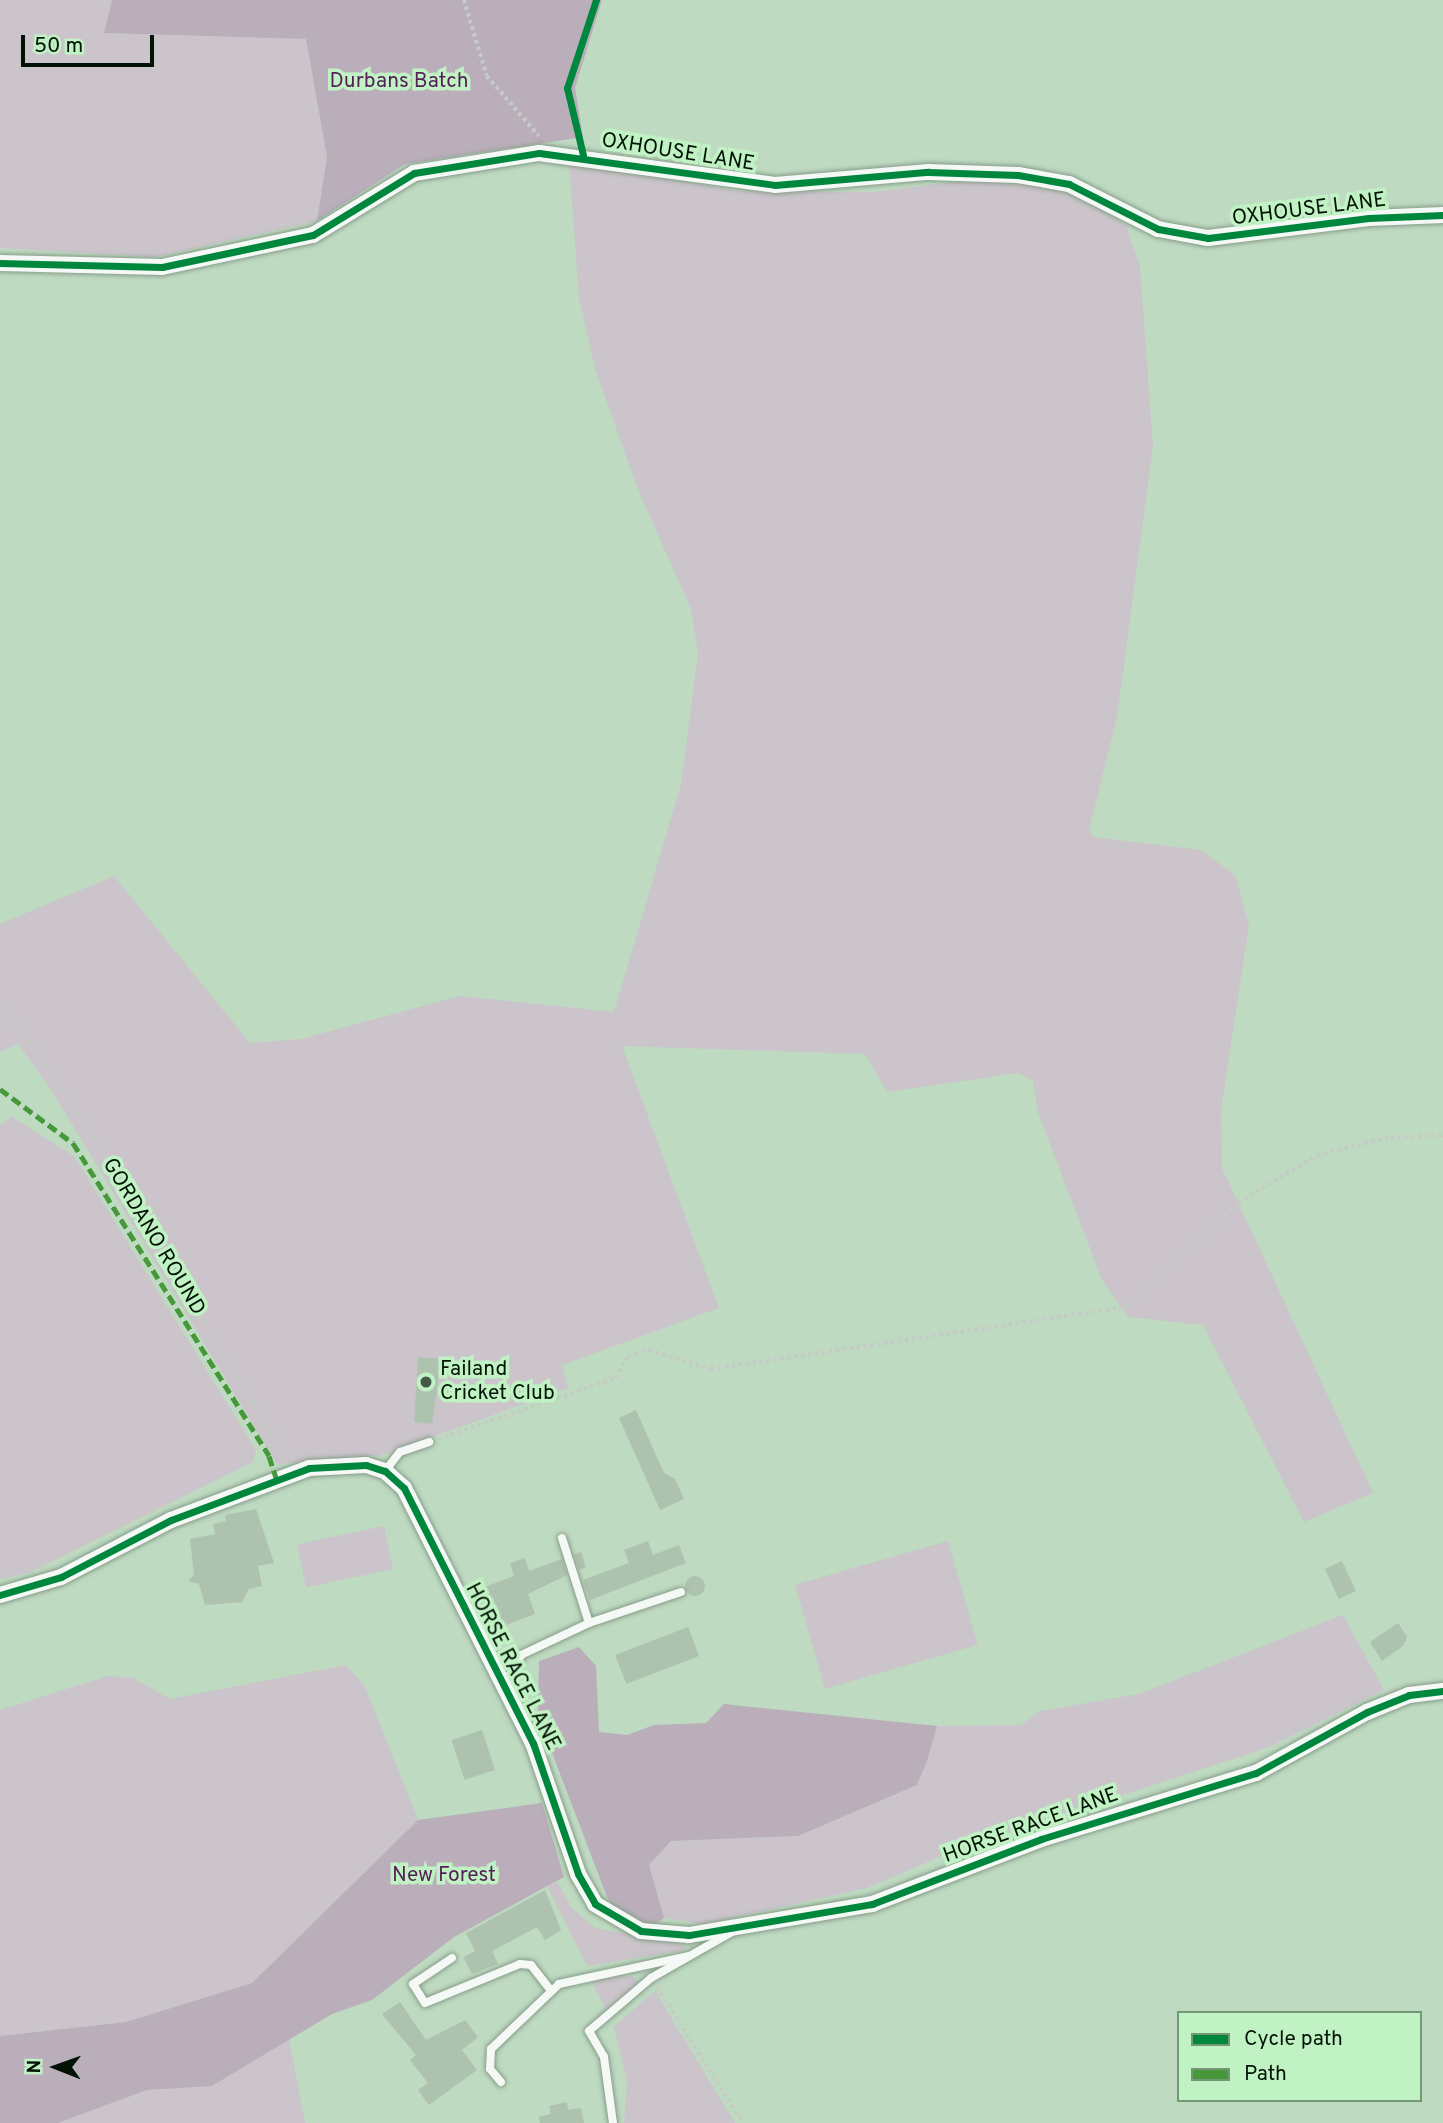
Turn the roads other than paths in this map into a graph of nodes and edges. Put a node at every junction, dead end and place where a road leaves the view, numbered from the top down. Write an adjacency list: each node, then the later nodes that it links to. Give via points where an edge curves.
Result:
1 (1443, 215): 2 (street, OXHOUSE LANE, via 1370,218 1208,239 1158,229 1069,184 1018,175 941,172 775,185 556,152 414,173 313,235 162,267)
2 (0, 262)
3 (429, 1442): 4 (lane, via 400,1452)
4 (385, 1471): 7 (street, via 366,1465 309,1468 171,1520 61,1577); 9 (street, HORSE RACE LANE, via 404,1488)
5 (562, 1538): 8 (lane)
6 (681, 1592): 8 (lane)
7 (0, 1595)
8 (589, 1623): 9 (lane, via 521,1655)
9 (502, 1687): 11 (street, HORSE RACE LANE, via 551,1783 578,1874 595,1904 641,1931)
10 (1443, 1691): 11 (street, HORSE RACE LANE, via 1409,1695 1367,1712 1256,1773 1041,1839 872,1904)
11 (732, 1933): 12 (lane)
12 (695, 1955): 14 (lane, via 590,1973); 16 (lane, via 651,1978 589,2031 604,2057)
13 (452, 1958): 14 (lane, via 414,1984 425,2003 520,1964 531,1965)
14 (551, 1991): 15 (lane, via 491,2049 491,2069)
15 (501, 2082)
16 (613, 2123)

